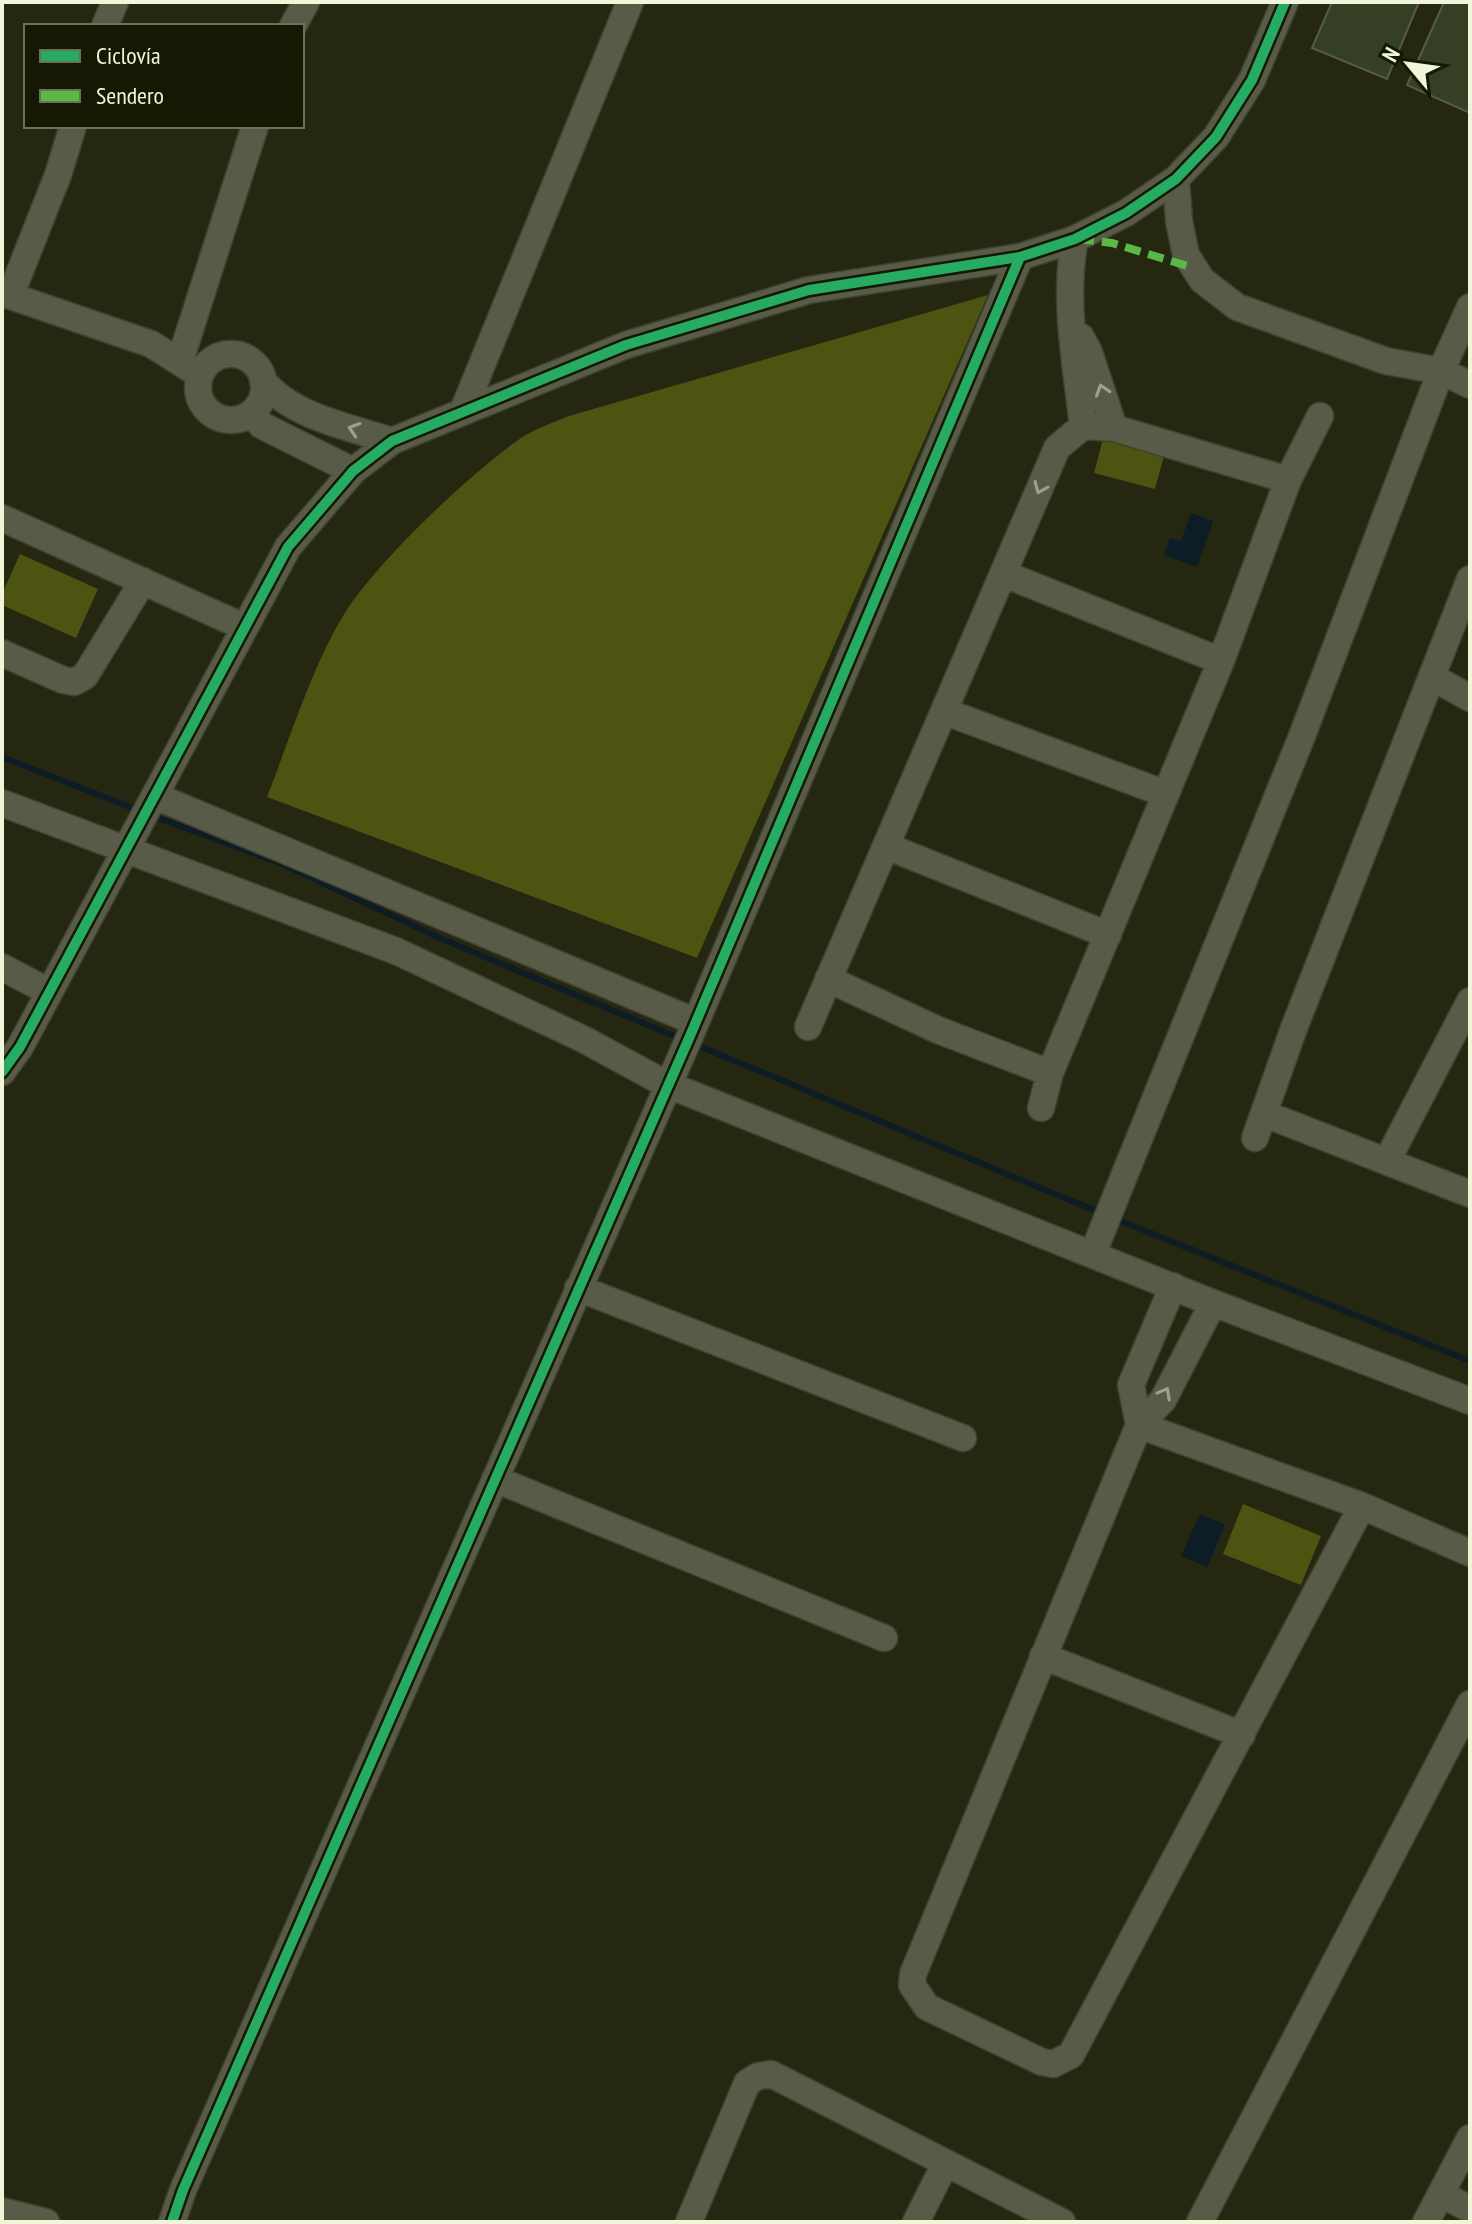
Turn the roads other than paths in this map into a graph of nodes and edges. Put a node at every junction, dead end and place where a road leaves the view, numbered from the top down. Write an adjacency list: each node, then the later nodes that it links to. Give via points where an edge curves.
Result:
1 (115, 2): 5 (street)
2 (306, 2): 6 (street)
3 (630, 2): 19 (street)
4 (1285, 2): 9 (street, via 1252,80 1216,137)
5 (106, 24)
6 (294, 24)
7 (72, 128): 12 (street)
8 (254, 128): 15 (street)
9 (1176, 179): 10 (street); 16 (street, via 1186,255 1202,280 1237,307 1386,361)
10 (1075, 239): 11 (street); 14 (street, via 1070,265)
11 (1020, 257): 19 (street, via 809,290 626,345); 50 (street)
12 (7, 293): 15 (street, via 151,344)
13 (1470, 307): 16 (street)
14 (1072, 323): 23 (street); 24 (street, one-way to 14, via 1089,352)
15 (190, 368): 17 (street, via 234,354 253,363); 20 (street, via 199,397 212,415 233,420)
16 (1441, 371): 18 (street); 57 (street, via 1302,736)
17 (263, 381): 20 (street, via 264,392); 21 (street, via 277,397)
18 (1470, 385)
19 (463, 411): 25 (street)
20 (253, 412): 26 (street, via 261,425)
21 (315, 416): 25 (street, one-way to 21); 26 (street)
22 (1320, 416): 28 (street)
23 (1083, 426): 24 (street); 30 (street, one-way to 30, via 1057,448)
24 (1114, 428): 28 (street)
25 (392, 441): 27 (street)
26 (302, 445): 27 (street)
27 (353, 471): 33 (street, via 288,547)
28 (1288, 480): 35 (street)
29 (2, 518): 32 (street)
30 (1004, 574): 35 (street); 38 (street)
31 (1470, 579): 36 (street)
32 (143, 581): 33 (street); 34 (street, via 85,676 74,682)
33 (242, 626): 40 (street)
34 (2, 653)
35 (1221, 661): 39 (street)
36 (1432, 677): 37 (street); 55 (street, via 1260,1126)
37 (1470, 698)
38 (946, 712): 39 (street); 42 (street)
39 (1166, 794): 44 (street)
40 (155, 796): 43 (street); 50 (street)
41 (2, 803): 43 (street)
42 (886, 846): 44 (street); 46 (street)
43 (127, 850): 47 (street); 53 (street, via 396,951)
44 (1108, 935): 52 (street)
45 (2, 968): 47 (street)
46 (828, 979): 49 (street); 52 (street, via 938,1030)
47 (49, 992): 51 (street)
48 (1470, 1001): 55 (street)
49 (808, 1027)
50 (688, 1039): 53 (street)
51 (2, 1072)
52 (1050, 1073): 54 (street)
53 (666, 1084): 57 (street); 59 (street)
54 (1041, 1108)
55 (1388, 1159): 56 (street)
56 (1470, 1194)
57 (1096, 1242): 58 (street)
58 (1173, 1286): 60 (street); 62 (street, via 1131,1385)
59 (578, 1288): 63 (street); 64 (street)
60 (1213, 1303): 61 (street); 62 (street, one-way to 60, via 1163,1400)
61 (1470, 1401)
62 (1139, 1425): 65 (street); 68 (street)
63 (963, 1438)
64 (495, 1479): 67 (street); 77 (street)
65 (1362, 1506): 66 (street); 70 (street)
66 (1470, 1553)
67 (884, 1638)
68 (1043, 1656): 70 (street); 70 (street, via 905,1985 927,2007 1042,2062 1053,2064 1071,2055)
69 (1470, 1704): 81 (street)
70 (1242, 1735)
71 (1470, 2138): 73 (street)
72 (945, 2164): 78 (street, via 771,2074 758,2076 747,2083); 79 (street); 80 (street)
73 (1441, 2194): 74 (street); 82 (street)
74 (1470, 2209)
75 (2, 2211): 76 (street)
76 (46, 2222)
77 (172, 2222)
78 (689, 2222)
79 (916, 2222)
80 (1062, 2222)
81 (1200, 2222)
82 (1426, 2222)

